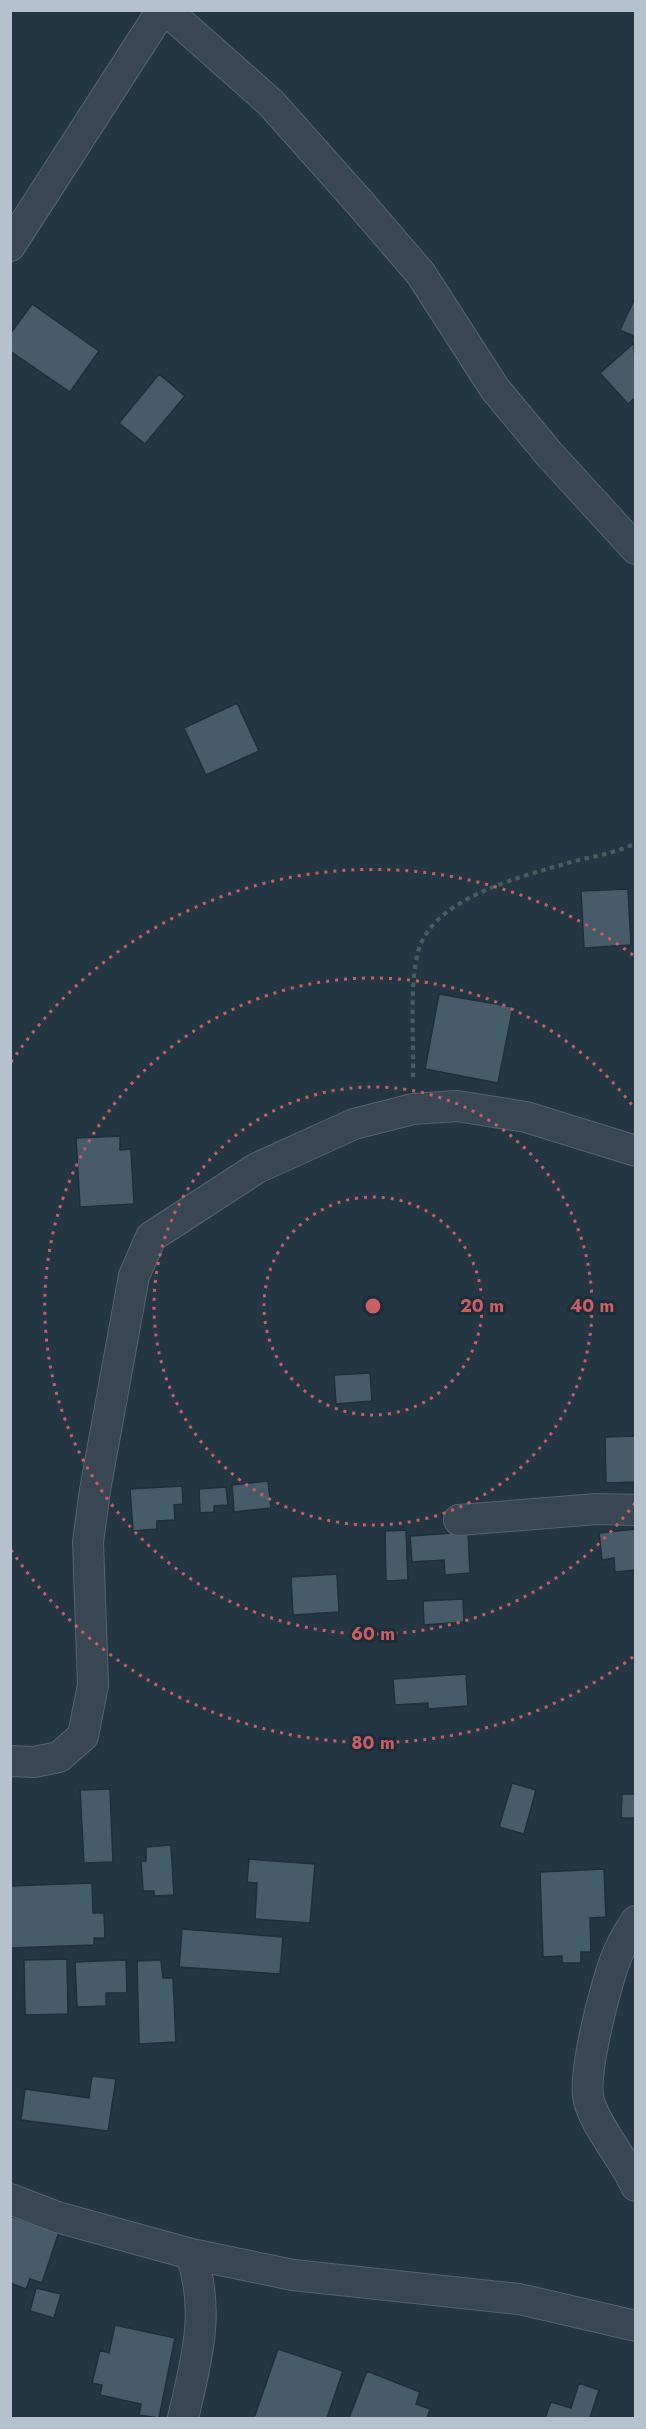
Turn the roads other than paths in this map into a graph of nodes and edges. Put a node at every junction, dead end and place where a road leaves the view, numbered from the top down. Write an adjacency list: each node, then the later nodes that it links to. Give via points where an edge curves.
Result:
1 (164, 10): 2 (street); 3 (street, via 271,104 360,203 421,273 495,389 556,463)
2 (10, 246)
3 (636, 549)
4 (636, 1151): 7 (street, via 526,1117 457,1106 413,1109 354,1124 257,1168 151,1237 134,1276 94,1490 88,1542 93,1685 83,1736 59,1756 34,1762)
5 (636, 1510): 6 (street, via 597,1509)
6 (459, 1520)
7 (10, 1761)
8 (636, 1921): 9 (street, via 614,1965 590,2059 587,2087 589,2103)
9 (636, 2186)
10 (10, 2199): 11 (street, via 57,2217)
11 (191, 2254): 12 (street, via 293,2275 519,2299); 13 (street, via 199,2277 200,2346)
12 (636, 2326)
13 (183, 2418)

